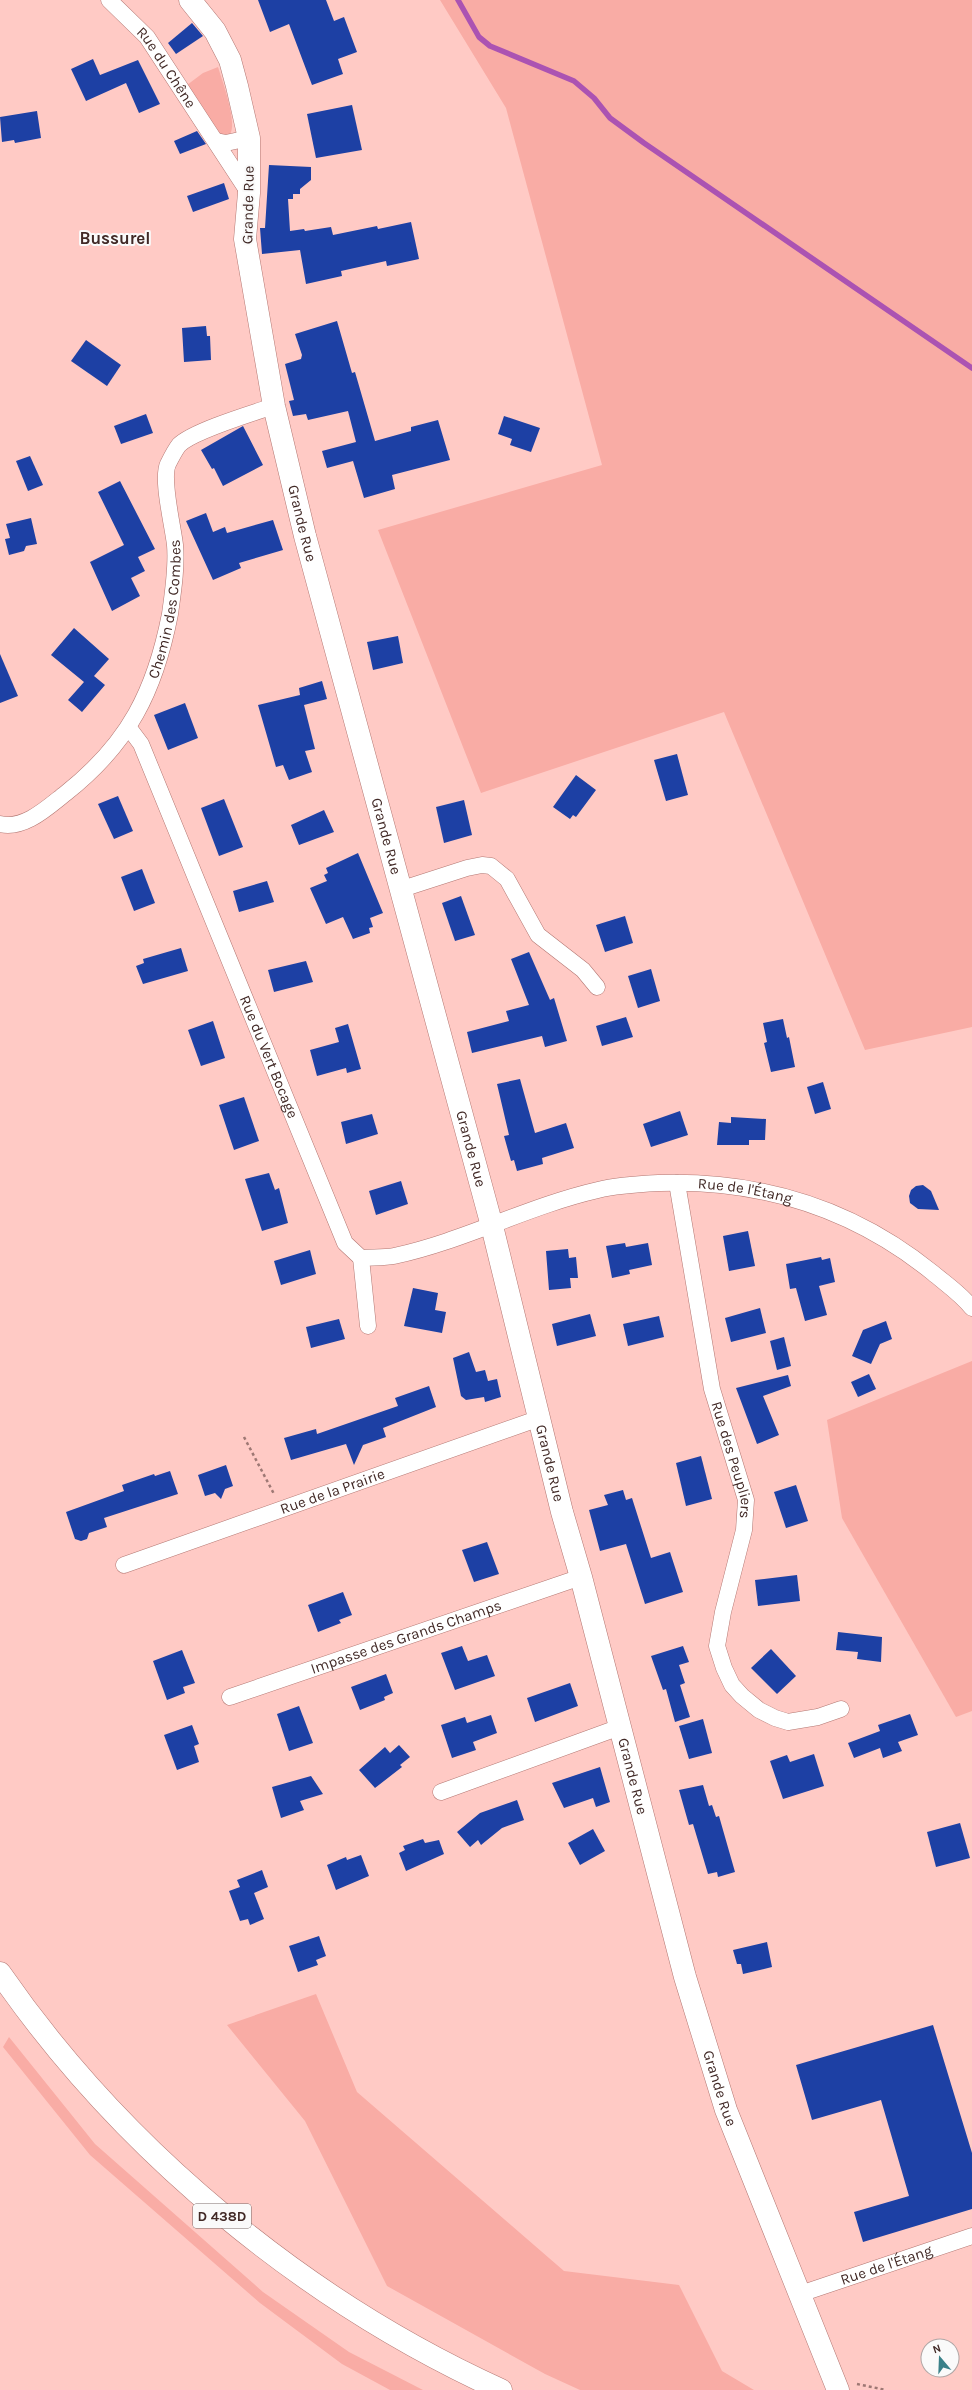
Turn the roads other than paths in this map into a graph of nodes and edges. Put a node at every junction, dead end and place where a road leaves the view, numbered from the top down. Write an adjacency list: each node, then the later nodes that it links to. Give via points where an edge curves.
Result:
1 (110, 0): 4 (street, Rue du Chêne, via 147,37)
2 (190, 0): 3 (street, Grande Rue, via 215,31 230,60)
3 (249, 138): 4 (street, via 226,143); 5 (street, Grande Rue)
4 (216, 141): 5 (street, Rue du Chêne)
5 (249, 193): 6 (street, Grande Rue, via 245,238)
6 (274, 406): 7 (street, Chemin des Combes, via 206,430 179,445 168,465 168,494 175,546 173,597 165,637 150,688); 9 (street, Grande Rue, via 307,543)
7 (129, 728): 8 (street, Chemin des Combes, via 71,789 40,814 21,822); 13 (street, Rue du Vert Bocage, via 141,744 346,1243)
8 (0, 824)
9 (402, 889): 10 (street, via 467,868 491,866 507,879 538,935 583,970); 12 (street, Grande Rue)
10 (597, 987)
11 (677, 1183): 12 (street, Rue de l'Étang, via 642,1184 598,1190 523,1213); 14 (street, Rue de l'Étang, via 716,1183 781,1194 845,1218 907,1253); 20 (street, Rue des Peupliers, via 712,1389 746,1500 744,1530 717,1646 732,1685 759,1710 788,1722)
12 (492, 1226): 13 (street, via 393,1256); 16 (street, Grande Rue)
13 (361, 1258): 15 (street)
14 (972, 1308)
15 (368, 1326)
16 (540, 1418): 17 (street, Rue de la Prairie); 18 (street, Grande Rue, via 562,1512)
17 (124, 1565)
18 (581, 1577): 19 (street, Impasse des Grands Champs); 21 (street, Grande Rue)
19 (230, 1697)
20 (841, 1710)
21 (620, 1727): 22 (street); 25 (street, Grande Rue, via 685,1977 726,2110)
22 (441, 1792)
23 (0, 1973): 26 (street, D 438D, via 85,2082 146,2148 225,2218 326,2291 445,2364)
24 (972, 2236): 25 (street, Rue de l'Étang)
25 (800, 2294): 27 (street, Grande Rue)
26 (501, 2390)
27 (838, 2390)

